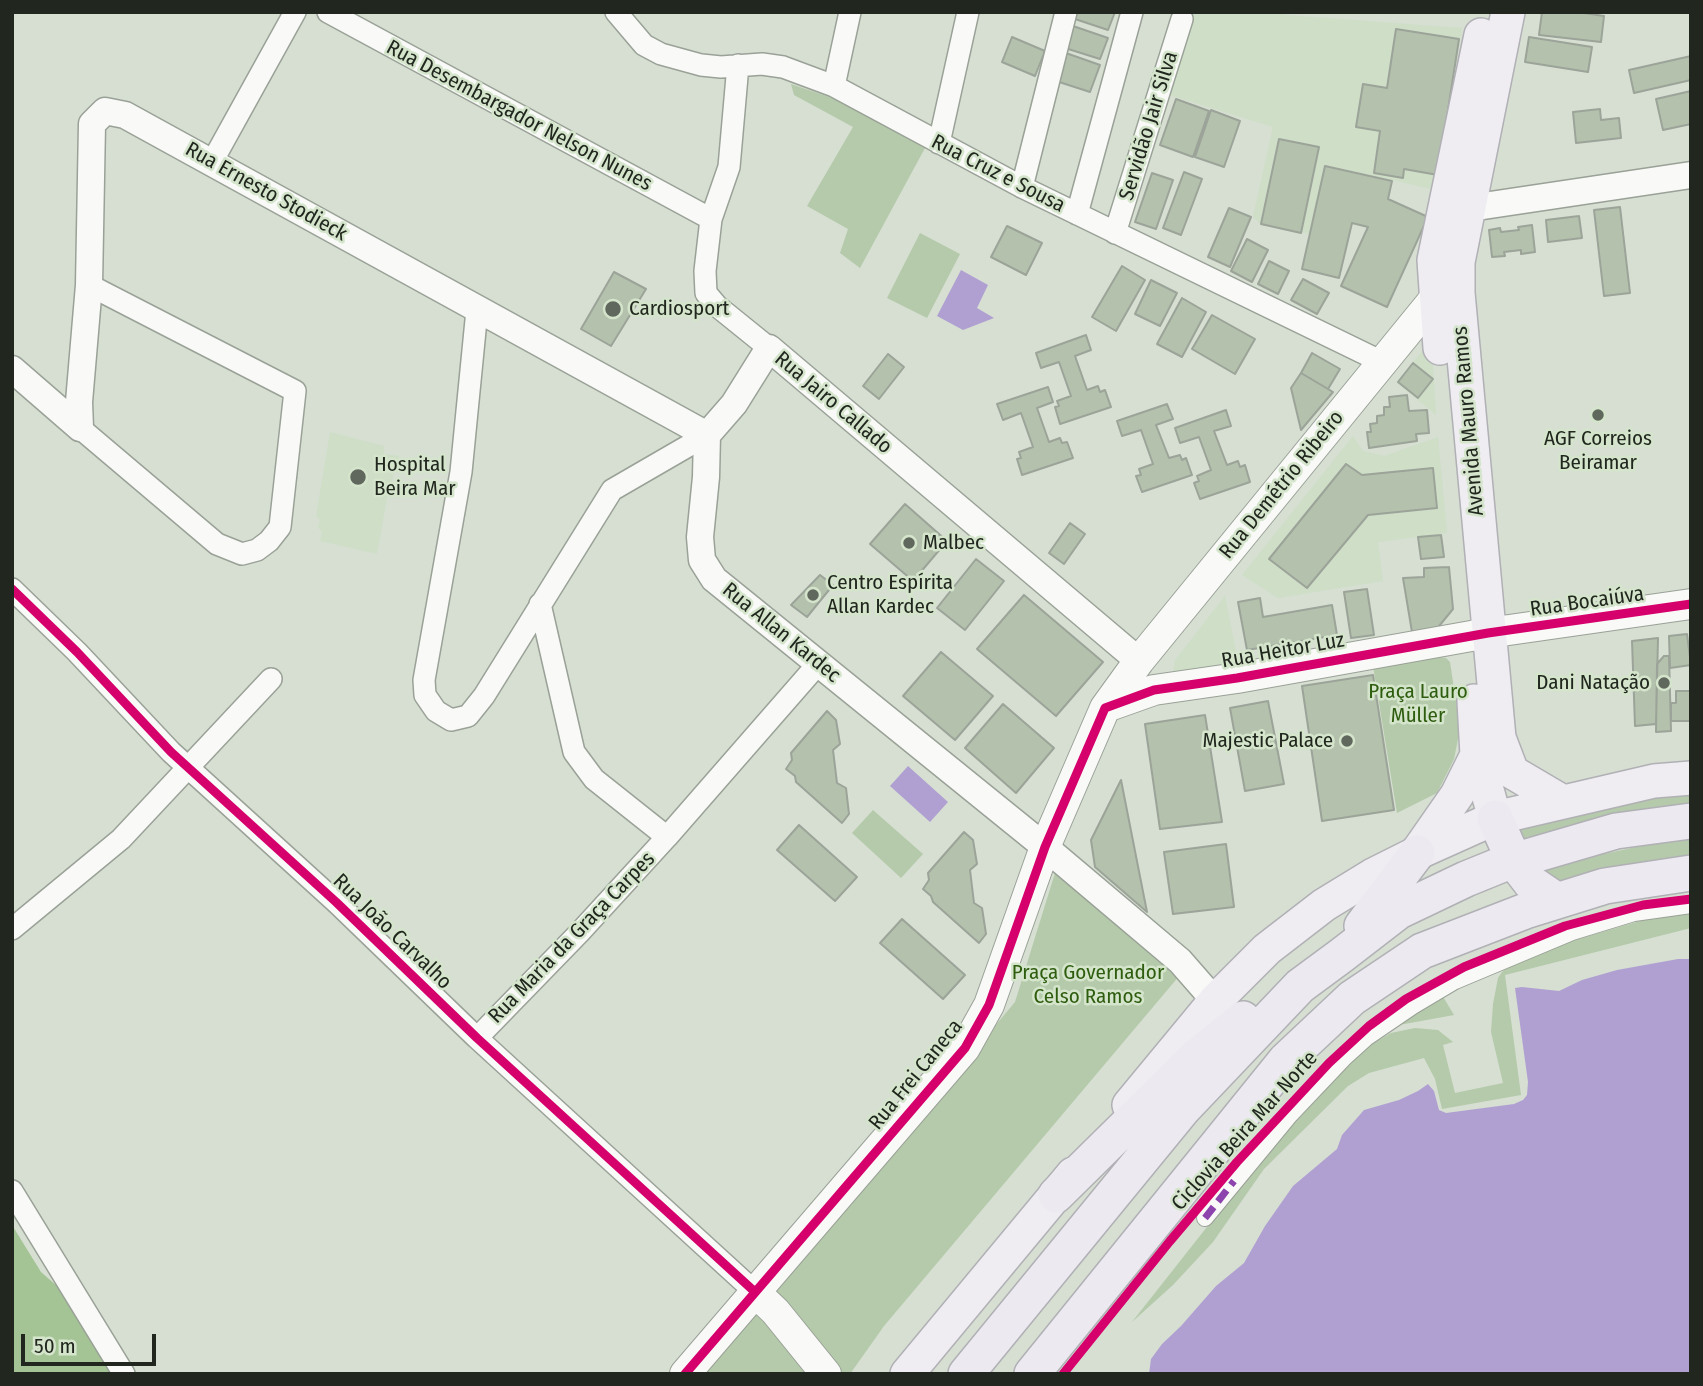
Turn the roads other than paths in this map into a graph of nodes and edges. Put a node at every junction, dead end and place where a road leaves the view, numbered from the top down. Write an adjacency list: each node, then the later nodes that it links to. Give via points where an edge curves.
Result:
1 (295, 12): 14 (street)
2 (328, 12): 19 (street, Rua Desembargador Nelson Nunes)
3 (616, 12): 11 (street, Rua Cruz e Sousa, via 644,45 661,54 701,65)
4 (850, 12): 12 (street)
5 (968, 12): 13 (street)
6 (1066, 12): 16 (street)
7 (1132, 12): 18 (street)
8 (1485, 12): 23 (main road, Avenida Mauro Ramos, via 1436,249)
9 (1508, 12): 17 (main road, Avenida Mauro Ramos)
10 (1182, 19): 20 (street, Servidão Jair Silva)
11 (738, 65): 12 (street, Rua Cruz e Sousa, via 783,67); 19 (street, Rua Jairo Callado, via 729,167)
12 (834, 86): 13 (street, Rua Cruz e Sousa)
13 (939, 143): 16 (street, Rua Cruz e Sousa)
14 (212, 162): 22 (street, Rua Ernesto Stodieck, via 125,115 105,111 99,116 92,124); 24 (street, Rua Ernesto Stodieck)
15 (1691, 175): 17 (street)
16 (1022, 187): 18 (street, Rua Cruz e Sousa)
17 (1470, 208): 21 (main road, Avenida Mauro Ramos)
18 (1077, 214): 20 (street, Rua Cruz e Sousa)
19 (711, 219): 25 (street, Rua Jairo Callado, via 706,293)
20 (1115, 233): 26 (street, Rua Cruz e Sousa)
21 (1458, 262): 23 (main road, Rua Demétrio Ribeiro); 33 (main road, Avenida Mauro Ramos)
22 (89, 285): 28 (street, Rua Ernesto Stodieck); 28 (street, via 295,391 280,527 257,550 242,554 217,544)
23 (1435, 298): 26 (main road, Rua Demétrio Ribeiro); 33 (main road, Avenida Mauro Ramos)
24 (477, 310): 29 (street, Rua Ernesto Stodieck); 31 (street, via 461,472 424,680 425,695 436,711 451,720 468,716)
25 (769, 348): 29 (street, via 734,404); 34 (street, Rua Jairo Callado)
26 (1382, 362): 34 (main road, Rua Demétrio Ribeiro)
27 (12, 369): 28 (street)
28 (80, 428)
29 (707, 435): 31 (street, via 612,490); 35 (street, Rua Allan Kardec, via 702,560 715,579)
30 (12, 589): 39 (street, Rua João Carvalho)
31 (540, 604): 44 (street, via 573,752 594,779)
32 (1691, 604): 33 (main road, Rua Bocaiúva)
33 (1479, 635): 37 (main road, Rua Heitor Luz, via 1154,690); 38 (main road, Avenida Mauro Ramos); 41 (main road, Avenida Mauro Ramos, via 1499,738 1512,772)
34 (1139, 662): 37 (main road, Rua Demétrio Ribeiro)
35 (818, 664): 44 (street, Rua Maria da Graça Carpes); 45 (street, Rua Allan Kardec)
36 (271, 679): 39 (street)
37 (1105, 708): 45 (main road, Rua Frei Caneca)
38 (1477, 755): 42 (main road, Avenida Mauro Ramos); 46 (main road, via 1457,795)
39 (187, 767): 51 (street, via 121,839); 55 (street, Rua João Carvalho)
40 (1691, 778): 41 (main road, via 1654,781)
41 (1563, 802): 42 (main road)
42 (1495, 818): 46 (main road); 47 (highway)
43 (1691, 821): 47 (highway, via 1616,831)
44 (667, 837): 55 (street, Rua Maria da Graça Carpes)
45 (1045, 847): 54 (street, via 1180,961); 61 (main road, Rua Frei Caneca, via 989,1005 965,1048)
46 (1417, 853): 52 (highway); 54 (main road, via 1324,905 1267,948)
47 (1514, 861): 49 (highway, via 1531,883); 52 (highway, via 1399,911)
48 (1691, 873): 49 (highway, via 1605,886)
49 (1556, 900): 59 (highway, via 1422,951 1352,998 1286,1060)
50 (1691, 905): 60 (street, via 1633,912 1572,932 1455,981 1413,1006 1345,1057)
51 (12, 929)
52 (1342, 954): 53 (highway)
53 (1300, 986): 56 (highway); 58 (highway, via 1242,1020 1198,1055)
54 (1214, 1001): 58 (main road)
55 (477, 1038): 61 (street, Rua João Carvalho)
56 (1183, 1109): 59 (highway, via 1152,1163 1148,1188); 68 (highway)
57 (12, 1191): 63 (street)
58 (1056, 1195): 62 (main road)
59 (1161, 1213): 69 (highway)
60 (1205, 1218)
61 (755, 1292): 64 (main road, Rua Frei Caneca); 65 (main road)
62 (928, 1347): 66 (main road); 67 (main road)
63 (124, 1374)
64 (685, 1374)
65 (826, 1374)
66 (889, 1374)
67 (907, 1374)
68 (966, 1374)
69 (1032, 1374)

